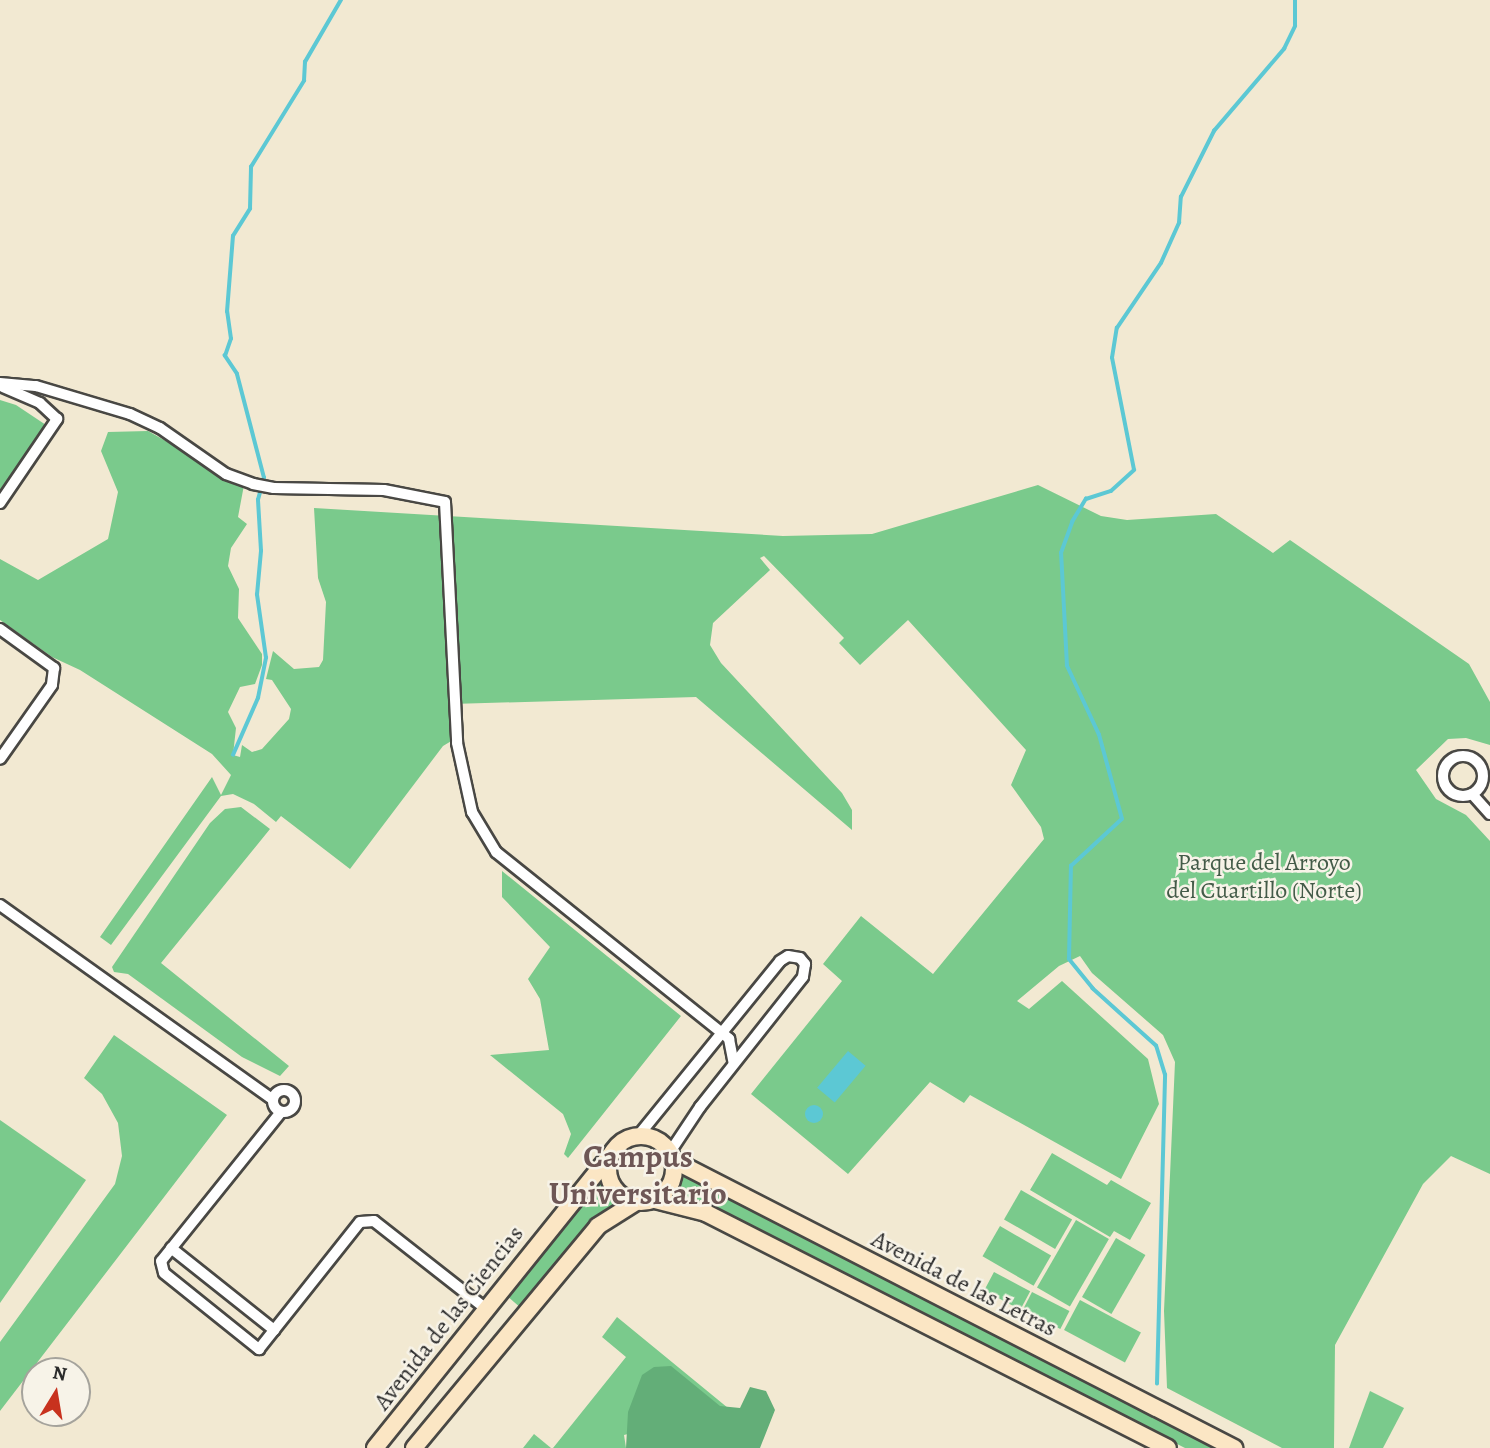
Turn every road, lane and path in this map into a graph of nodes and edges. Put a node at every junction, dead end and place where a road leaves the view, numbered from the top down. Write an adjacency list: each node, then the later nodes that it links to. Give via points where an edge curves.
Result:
1 (0, 384): 2 (street, via 40,403 57,419); 8 (street, via 36,386 130,414 160,428 226,474 253,484 384,489 445,502 457,743 472,812 496,852)
2 (0, 503)
3 (0, 629): 4 (street, via 54,668 52,685)
4 (0, 759)
5 (1472, 794): 6 (street)
6 (1490, 814)
7 (0, 905): 10 (street, via 249,1083)
8 (722, 1033): 9 (street, via 733,1045); 9 (street, via 780,961 793,955 803,961 803,977); 12 (street)
9 (734, 1064): 14 (street)
10 (276, 1096): 11 (street); 11 (street, via 290,1092 295,1101 291,1110)
11 (281, 1112): 17 (street)
12 (638, 1136): 13 (main road); 14 (main road, via 656,1140)
13 (613, 1152): 16 (main road, via 610,1181 622,1196); 18 (main road, Avenida de las Ciencias)
14 (671, 1156): 15 (main road, via 671,1183); 23 (main road, Avenida de las Letras)
15 (655, 1200): 16 (main road); 22 (main road, via 706,1213)
16 (636, 1202): 21 (main road, via 598,1226)
17 (171, 1248): 19 (street); 19 (street, via 161,1261 164,1273 259,1349)
18 (485, 1308): 19 (street, via 374,1221 360,1222); 20 (main road, Avenida de las Ciencias)
19 (274, 1330)
20 (375, 1448)
21 (414, 1448)
22 (1168, 1448)
23 (1234, 1448)

